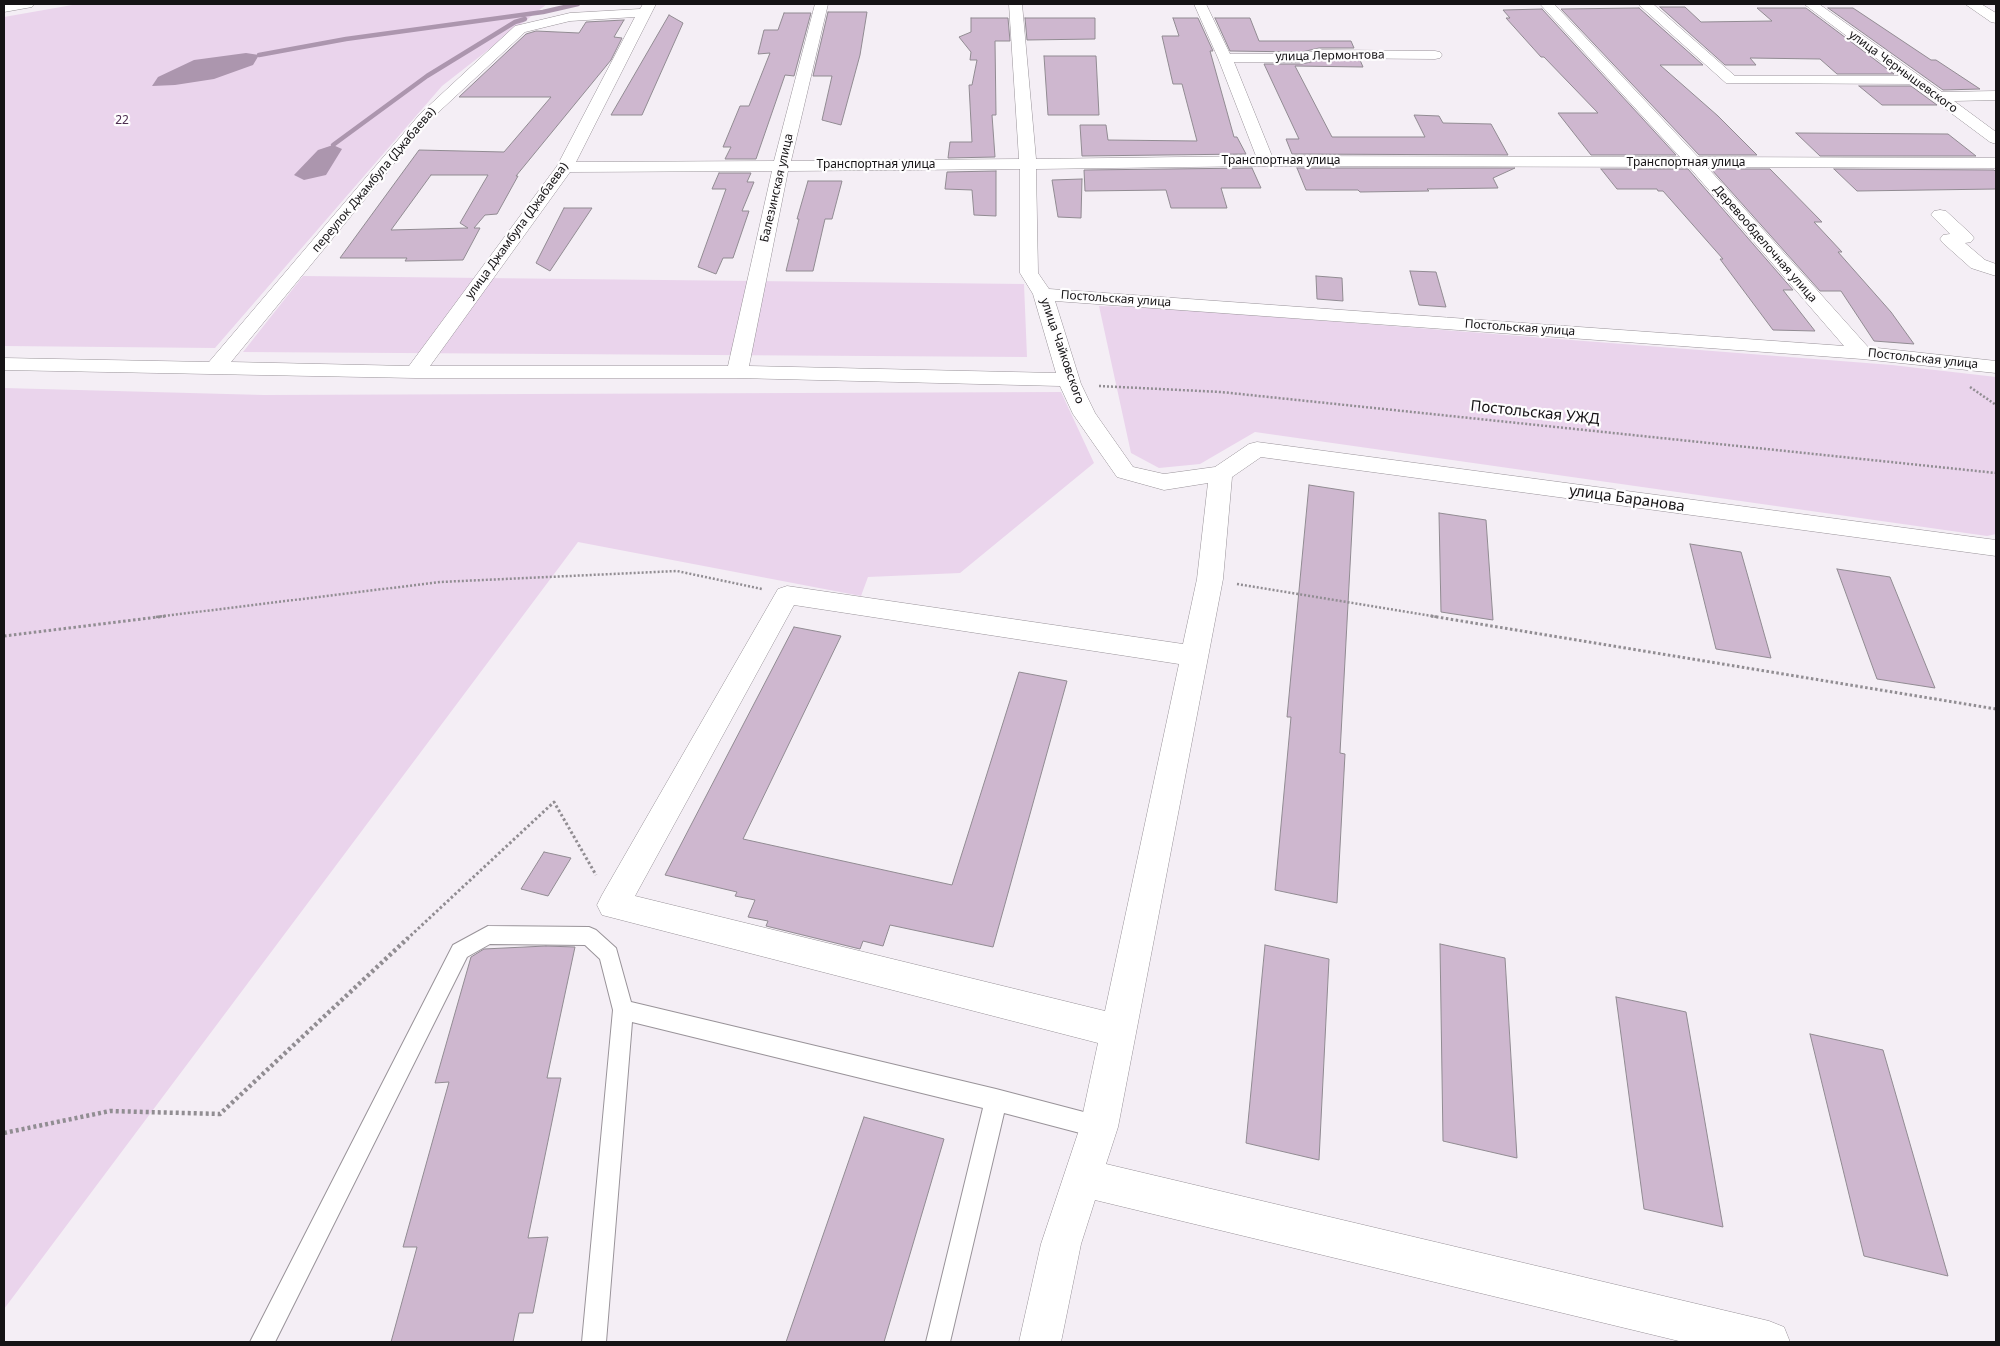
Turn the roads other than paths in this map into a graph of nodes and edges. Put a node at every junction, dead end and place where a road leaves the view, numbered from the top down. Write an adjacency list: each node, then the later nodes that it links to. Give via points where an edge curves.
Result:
1 (27, 4): 9 (street)
2 (821, 4): 22 (street, Балезинская улица)
3 (1015, 4): 21 (street, улица Чайковского)
4 (1200, 4): 13 (street)
5 (1547, 4): 19 (street, Деревообделочная улица)
6 (1645, 4): 14 (street, via 1731,80)
7 (1811, 4): 14 (street, улица Чернышевского)
8 (1972, 4): 11 (street)
9 (4, 8)
10 (646, 8): 23 (street, улица Джамбула (Джабаева)); 30 (street, переулок Джамбула (Джабаева), via 570,16 520,28 424,117)
11 (1996, 19)
12 (1435, 55): 13 (street, улица Лермонтова, via 1319,54 1302,58)
13 (1225, 58): 18 (street)
14 (1914, 80): 16 (street, улица Чернышевского)
15 (1996, 95): 16 (street)
16 (1936, 97): 17 (street, улица Чернышевского)
17 (1996, 139)
18 (1266, 161): 19 (street, Транспортная улица); 21 (street, Транспортная улица)
19 (1694, 163): 20 (street, Транспортная улица); 27 (street, Деревообделочная улица)
20 (1996, 163)
21 (1028, 164): 22 (street, Транспортная улица); 26 (street, улица Чайковского, via 1029,273)
22 (781, 166): 23 (street, Транспортная улица); 32 (street, Балезинская улица)
23 (565, 167): 31 (street, улица Джамбула (Джабаева))
24 (1940, 215): 25 (street, via 1965,238 1949,239 1978,264)
25 (1996, 270)
26 (1043, 294): 27 (street, Постольская улица); 33 (street, улица Чайковского)
27 (1862, 353): 29 (street, Постольская улица)
28 (4, 364): 30 (street)
29 (1996, 367)
30 (216, 368): 31 (street)
31 (415, 372): 32 (street)
32 (737, 372): 33 (street)
33 (1070, 382): 34 (street, улица Чайковского, via 1084,414 1125,472 1164,482)
34 (1221, 474): 35 (street, улица Баранова, via 1257,450); 36 (street, via 1210,579)
35 (1996, 548)
36 (1195, 656): 38 (street); 38 (street, via 787,594 613,905)
37 (623, 1010): 39 (lane); 42 (lane, via 609,954 589,936 488,935 460,951); 43 (lane)
38 (1118, 1032): 40 (street)
39 (996, 1100): 40 (lane); 44 (lane)
40 (1099, 1127): 41 (street)
41 (1083, 1178): 45 (street, via 1061,1244); 46 (street)
42 (262, 1342)
43 (594, 1342)
44 (938, 1342)
45 (1040, 1342)
46 (1769, 1342)

